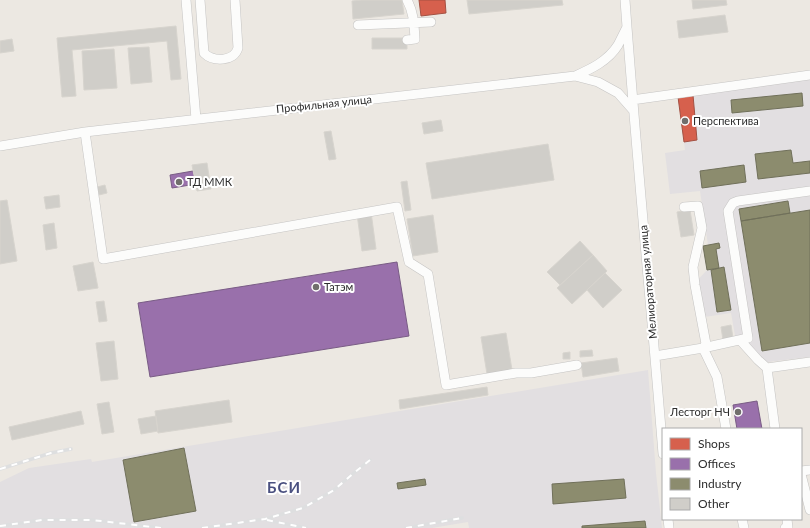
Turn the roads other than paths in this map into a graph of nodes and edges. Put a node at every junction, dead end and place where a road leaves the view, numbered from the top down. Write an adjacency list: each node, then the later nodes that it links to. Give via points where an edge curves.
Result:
1 (186, 0): 15 (street)
2 (200, 0): 3 (street, via 204,53 211,58 220,59 232,57 238,48)
3 (236, 0)
4 (407, 0): 6 (street, via 412,10)
5 (625, 0): 9 (street, Мелиораторная улица)
6 (413, 22): 7 (street); 8 (street); 10 (street, via 414,39)
7 (431, 22)
8 (358, 25)
9 (627, 27): 12 (street, Профильная улица, via 609,56 593,68); 13 (street, Мелиораторная улица)
10 (407, 40)
11 (810, 75): 13 (street)
12 (575, 76): 14 (street, via 598,82 618,93); 15 (street, Профильная улица)
13 (632, 100): 14 (street, Мелиораторная улица)
14 (633, 110): 22 (street, Мелиораторная улица)
15 (196, 119): 16 (street, Профильная улица)
16 (85, 132): 17 (street, Профильная улица); 24 (street, via 103,259 397,207 409,262 428,274 446,385)
17 (0, 146)
18 (810, 191): 20 (street, via 738,201 730,207 728,212 748,338)
19 (684, 207): 21 (street, via 698,206 702,228 693,267 706,344)
20 (740, 340): 21 (street); 25 (street)
21 (703, 348): 22 (street); 26 (street, via 717,377)
22 (655, 356): 28 (street, Мелиораторная улица)
23 (810, 362): 25 (street)
24 (577, 365)
25 (767, 368): 27 (street)
26 (726, 428)
27 (775, 428)
28 (662, 442)
29 (802, 478): 30 (street)
30 (810, 510)
31 (787, 520): 32 (street, via 788,528)
32 (785, 528)

